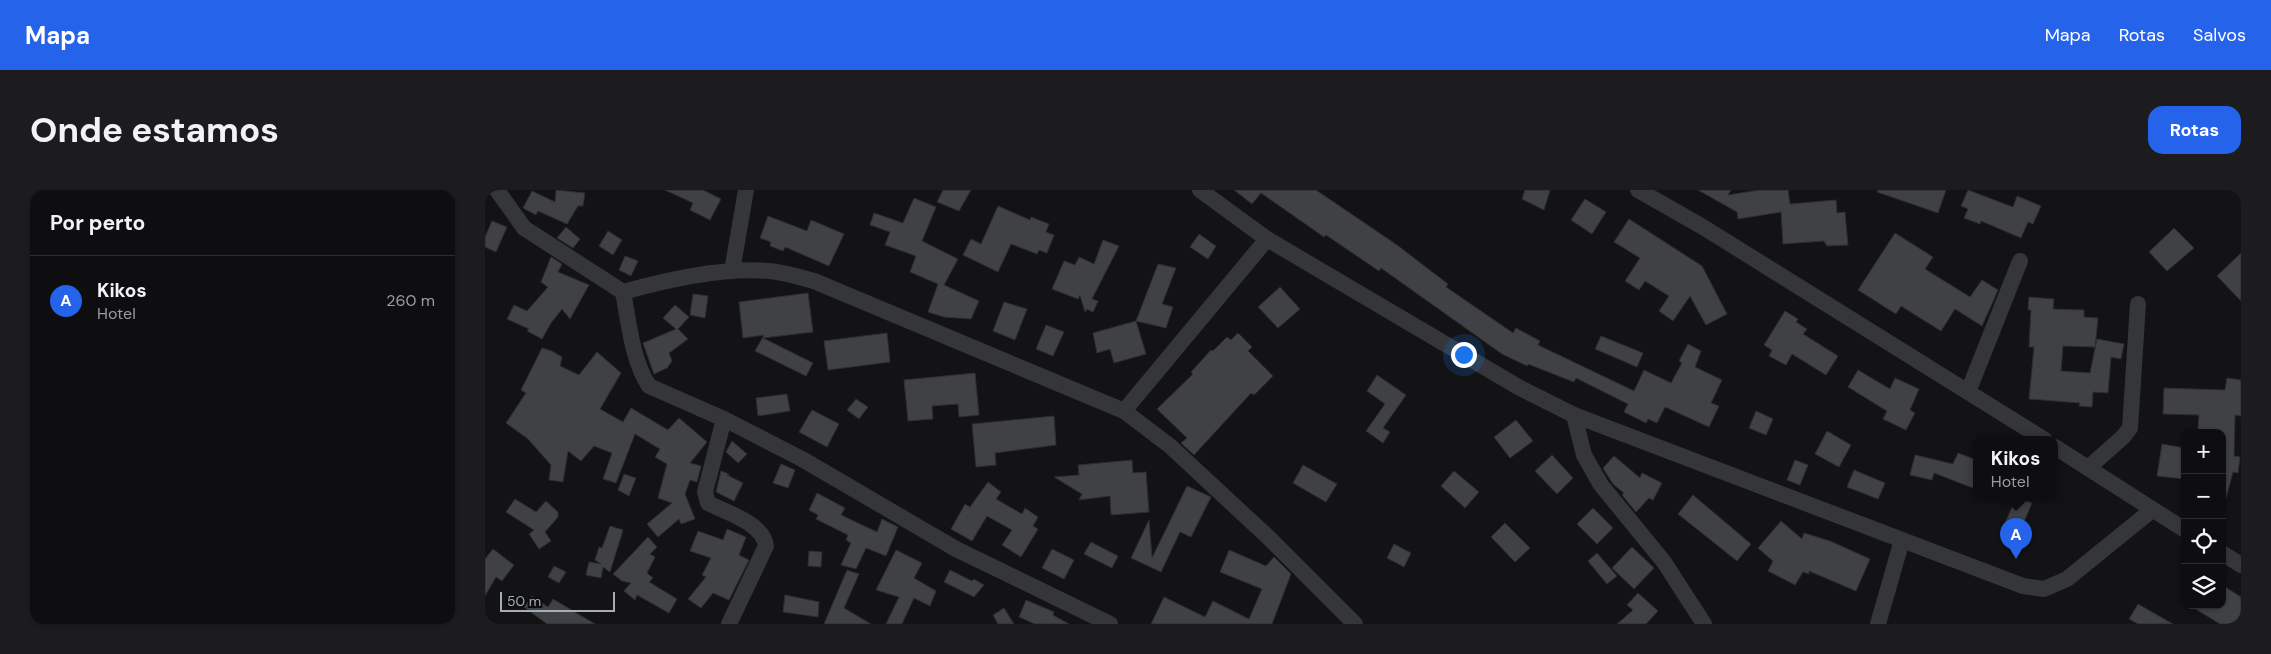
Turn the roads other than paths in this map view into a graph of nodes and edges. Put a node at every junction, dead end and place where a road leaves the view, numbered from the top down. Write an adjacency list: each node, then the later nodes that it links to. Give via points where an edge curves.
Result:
1 (497, 190): 8 (street, via 523,228)
2 (746, 190): 7 (street)
3 (1200, 190): 5 (street)
4 (1638, 190): 10 (street)
5 (1267, 239): 11 (street); 12 (street, via 1520,388)
6 (2020, 262): 10 (street)
7 (732, 270): 8 (street); 11 (street, via 769,271 814,281)
8 (623, 292): 13 (street, via 642,376 649,386)
9 (2138, 304): 16 (street, via 2130,428)
10 (1968, 392): 14 (street)
11 (1124, 411): 24 (street, via 1170,446)
12 (1574, 415): 19 (street); 25 (street, via 1584,455 1601,486 1664,562)
13 (724, 420): 22 (street, via 705,492 708,503 759,530 766,546); 23 (street, via 802,459 956,549)
14 (2039, 436)
15 (2058, 448): 16 (street)
16 (2088, 468): 17 (street)
17 (2152, 510): 18 (street); 19 (street, via 2067,579 2045,589 2023,586)
18 (2181, 528)
19 (1902, 540): 26 (street)
20 (2226, 556): 21 (street)
21 (2241, 565)
22 (729, 624)
23 (1110, 624)
24 (1355, 624)
25 (1704, 624)
26 (1878, 624)

